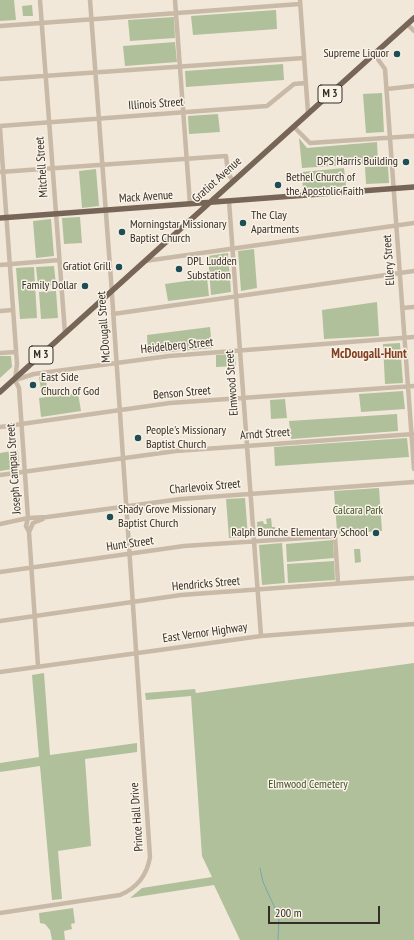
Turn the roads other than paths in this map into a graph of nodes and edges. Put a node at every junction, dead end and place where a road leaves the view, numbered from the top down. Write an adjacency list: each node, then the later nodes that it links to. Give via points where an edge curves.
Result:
1 (40, 0): 8 (street, Mitchell Street)
2 (90, 0): 7 (street, McDougall Street)
3 (175, 0): 5 (street)
4 (300, 2): 5 (street); 13 (street)
5 (176, 13): 7 (street); 14 (street)
6 (414, 18): 9 (main road, Gratiot Avenue / M 3)
7 (92, 20): 8 (street); 15 (street, McDougall Street)
8 (42, 23): 10 (street); 16 (street, Mitchell Street)
9 (407, 24): 11 (street); 12 (main road, Gratiot Avenue / M 3)
10 (0, 26)
11 (414, 32)
12 (374, 54): 20 (street, Ellery Street, via 384,66); 22 (main road, Gratiot Avenue / M 3)
13 (304, 58): 14 (street); 18 (street)
14 (180, 66): 15 (street); 21 (street)
15 (96, 72): 16 (street); 23 (street, McDougall Street)
16 (46, 76): 17 (street); 24 (street, Mitchell Street)
17 (0, 79)
18 (306, 83): 21 (street, Illinois Street, via 294,84 269,106); 22 (street)
19 (414, 86): 20 (street)
20 (387, 89): 28 (street, Ellery Street)
21 (183, 112): 23 (street, Illinois Street); 29 (street)
22 (308, 113): 26 (main road, Gratiot Avenue / M 3)
23 (99, 118): 24 (street, Illinois Street); 30 (street, McDougall Street)
24 (49, 122): 25 (street, Illinois Street); 31 (street, Mitchell Street)
25 (0, 127): 32 (street, Joseph Campau Street)
26 (294, 127): 28 (street, via 308,142); 33 (main road, Gratiot Avenue / M 3)
27 (414, 136): 28 (street)
28 (390, 138): 35 (street, Ellery Street)
29 (187, 158): 30 (street); 33 (street, via 226,156 228,173); 38 (street)
30 (102, 164): 31 (street); 39 (street, McDougall Street)
31 (52, 168): 32 (street); 40 (street, Mitchell Street)
32 (2, 172): 41 (street, Joseph Campau Street)
33 (233, 181): 37 (main road, Gratiot Avenue / M 3)
34 (414, 187): 35 (main road, Mack Avenue)
35 (394, 189): 36 (main road, Mack Avenue); 43 (street, Ellery Street)
36 (229, 201): 37 (main road, Mack Avenue); 44 (street, Elmwood Street)
37 (209, 203): 38 (main road, Mack Avenue); 46 (main road, Gratiot Avenue / M 3)
38 (190, 204): 39 (main road, Mack Avenue)
39 (106, 211): 40 (main road, Mack Avenue); 51 (street, McDougall Street)
40 (56, 214): 41 (main road, Mack Avenue); 45 (street, Mitchell Street)
41 (3, 218): 47 (street, Joseph Campau Street)
42 (414, 223): 43 (street)
43 (396, 225): 44 (street); 50 (street, Ellery Street)
44 (232, 249): 46 (street); 52 (street, Elmwood Street)
45 (59, 260): 47 (street); 58 (street, Mitchell Street)
46 (145, 261): 51 (main road, Gratiot Avenue / M 3)
47 (10, 264): 48 (street); 55 (street, Joseph Campau Street)
48 (0, 265)
49 (414, 271): 50 (street)
50 (400, 273): 52 (street); 54 (street, Ellery Street)
51 (112, 291): 57 (street, McDougall Street); 58 (main road, Gratiot Avenue / M 3)
52 (236, 297): 57 (street); 61 (street, Elmwood Street)
53 (414, 307): 54 (street)
54 (402, 308): 60 (street, Ellery Street)
55 (13, 310): 56 (street); 62 (street, Joseph Campau Street)
56 (0, 311)
57 (113, 314): 64 (street, McDougall Street)
58 (65, 334): 65 (main road, Gratiot Avenue / M 3)
59 (414, 337): 60 (street, Heidelberg Street)
60 (404, 338): 61 (street, Heidelberg Street); 66 (street, Ellery Street)
61 (239, 350): 64 (street, Heidelberg Street); 69 (street, Elmwood Street)
62 (16, 352): 63 (street); 65 (street, Joseph Campau Street)
63 (0, 353)
64 (116, 362): 65 (street, Heidelberg Street, via 34,374); 70 (street, McDougall Street)
65 (14, 380): 68 (main road, Gratiot Avenue / M 3); 71 (street, Joseph Campau Street, via 19,388)
66 (408, 386): 67 (street, Benson Street); 69 (street, Benson Street); 73 (street, Ellery Street)
67 (414, 386)
68 (0, 392)
69 (243, 398): 70 (street, Benson Street, via 170,403); 74 (street, Elmwood Street)
70 (120, 410): 71 (street, Benson Street); 75 (street, McDougall Street)
71 (21, 424): 72 (street, Benson Street); 77 (street, Joseph Campau Street)
72 (0, 427)
73 (413, 434): 74 (street, Arndt Street); 76 (street, Ellery Street)
74 (246, 446): 75 (street, Arndt Street); 80 (street, Elmwood Street)
75 (123, 458): 77 (street, Arndt Street); 81 (street, McDougall Street)
76 (414, 469)
77 (24, 472): 78 (street, Arndt Street); 83 (street, Joseph Campau Street)
78 (0, 475)
79 (414, 482): 80 (street, Charlevoix Street)
80 (250, 493): 81 (street, Charlevoix Street, via 181,498); 86 (street, Elmwood Street)
81 (127, 506): 82 (street, Charlevoix Street); 87 (street, McDougall Street)
82 (47, 517): 83 (street, Charlevoix Street); 85 (street, via 33,523)
83 (28, 518): 84 (street, Charlevoix Street); 85 (street, Joseph Campau Street, via 26,526)
84 (0, 524)
85 (29, 532): 88 (street, Joseph Campau Street)
86 (253, 541): 87 (street, Hunt Street, via 184,546); 91 (street, Hunt Street, via 335,536); 92 (street, Elmwood Street)
87 (130, 554): 88 (street, Hunt Street); 93 (street, McDougall Street)
88 (31, 568): 89 (street, Hunt Street); 94 (street, Joseph Campau Street)
89 (0, 572)
90 (414, 578): 91 (street, Hendricks Street)
91 (338, 584): 92 (street, Hendricks Street)
92 (257, 589): 93 (street, Hendricks Street, via 181,595); 97 (street, Elmwood Street)
93 (134, 602): 94 (street, Hendricks Street); 98 (street, McDougall Street)
94 (35, 616): 95 (street, Hendricks Street); 99 (street, Joseph Campau Street)
95 (0, 621)
96 (414, 624): 97 (street, East Vernor Highway)
97 (260, 636): 98 (street, East Vernor Highway)
98 (137, 652): 99 (street, East Vernor Highway); 101 (street, Prince Hall Drive, via 150,850 149,863 144,875 132,888 116,896)
99 (38, 666): 100 (street, East Vernor Highway)
100 (0, 672)
101 (0, 913)

